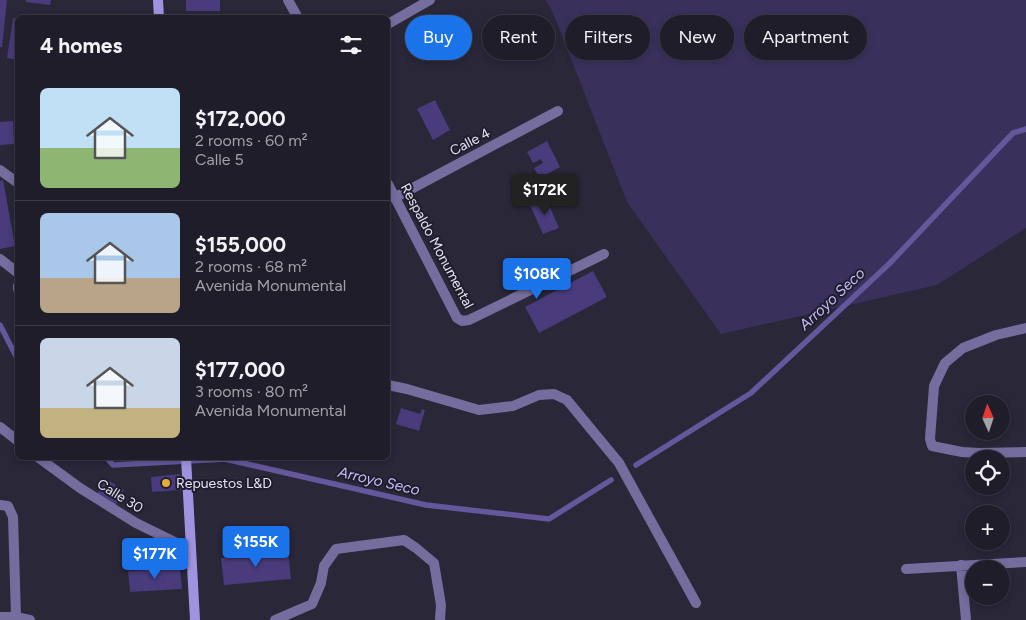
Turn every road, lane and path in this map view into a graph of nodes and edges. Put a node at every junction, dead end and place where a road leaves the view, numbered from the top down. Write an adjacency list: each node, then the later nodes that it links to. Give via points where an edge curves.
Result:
1 (158, 0): 4 (main road)
2 (288, 0): 5 (street)
3 (430, 0): 6 (street)
4 (159, 15)
5 (296, 15)
6 (390, 23)
7 (558, 111): 11 (street, Calle 4)
8 (0, 170): 9 (street)
9 (15, 180)
10 (390, 189): 11 (street, Respaldo Monumental)
11 (394, 198): 12 (street, Respaldo Monumental, via 457,318 462,321)
12 (604, 254)
13 (0, 259): 14 (street)
14 (15, 271)
15 (1026, 328): 19 (street, via 963,348 945,363 934,386 930,439 932,446 962,452)
16 (390, 385): 27 (street, via 479,410 513,406 539,395 554,394 567,400 619,463)
17 (0, 427): 18 (street)
18 (15, 439)
19 (1026, 452)
20 (42, 460): 23 (street, Calle 30, via 136,523)
21 (186, 460): 23 (main road)
22 (0, 505): 28 (street, via 8,506 13,517)
23 (191, 550): 31 (main road)
24 (1026, 562): 25 (street)
25 (961, 565): 26 (street); 34 (street)
26 (906, 569)
27 (696, 603)
28 (16, 616): 29 (street); 30 (street)
29 (0, 617)
30 (30, 620)
31 (195, 620)
32 (275, 620): 33 (street, via 312,604 324,566 336,549 404,540 434,563 441,605)
33 (440, 620)
34 (966, 620)

